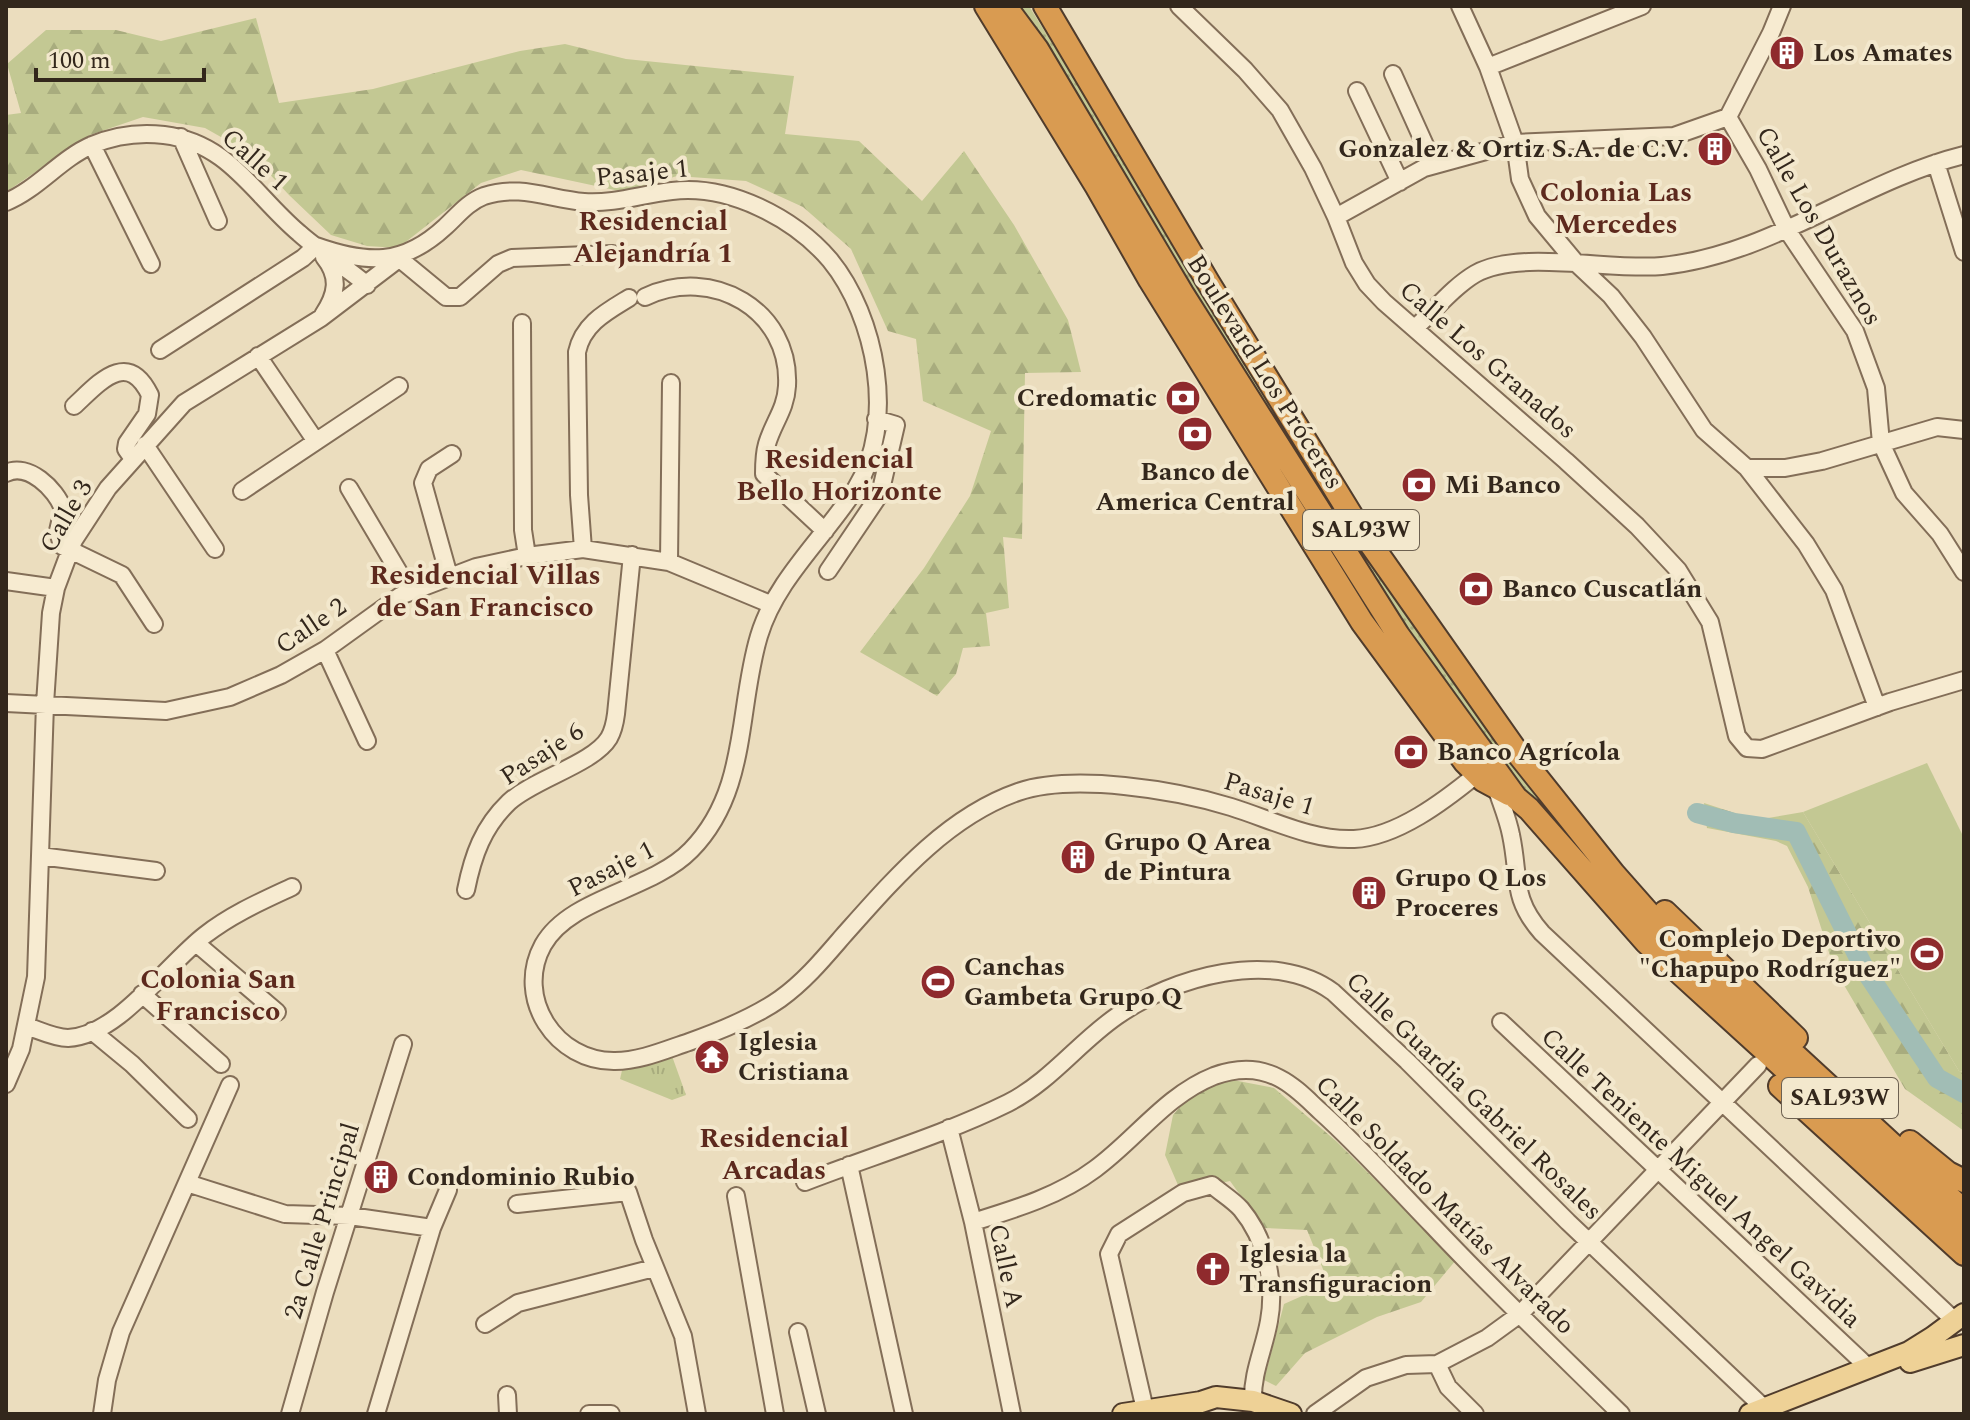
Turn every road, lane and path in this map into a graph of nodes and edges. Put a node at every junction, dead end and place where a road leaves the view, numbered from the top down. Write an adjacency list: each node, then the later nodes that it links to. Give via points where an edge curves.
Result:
1 (986, 6): 32 (highway)
2 (1005, 6): 9 (highway, Boulevard Los Próceres / SAL93W)
3 (1016, 6): 9 (highway)
4 (1460, 6): 10 (street)
5 (1642, 6): 10 (street)
6 (1782, 6): 13 (street)
7 (1043, 7): 101 (highway, Boulevard Los Próceres / SAL93W, via 1363,534 1510,743 1567,816 1746,1001 1914,1147)
8 (1179, 7): 22 (street, Calle Los Granados, via 1280,110)
9 (1037, 49): 25 (highway, Boulevard Los Próceres / SAL93W)
10 (1488, 67): 15 (street)
11 (1393, 74): 19 (street)
12 (1357, 91): 20 (street)
13 (1728, 117): 15 (street, via 1674,136); 24 (street, Calle Los Duraznos)
14 (181, 137): 16 (street, Calle 1, via 136,133); 23 (street); 26 (street, Calle 1, via 230,164)
15 (1515, 143): 19 (street); 31 (street, via 1520,179 1537,216)
16 (92, 145): 21 (street, Calle 1); 30 (street)
17 (1964, 155): 18 (street)
18 (1936, 163): 24 (street); 27 (street)
19 (1434, 165): 20 (street)
20 (1400, 182): 22 (street)
21 (6, 202)
22 (1336, 217): 36 (street, Calle Los Granados, via 1367,284)
23 (218, 221)
24 (1787, 230): 31 (street, via 1721,254 1661,266); 45 (street, Calle Los Duraznos, via 1855,331 1876,388)
25 (1149, 238): 32 (highway); 77 (highway, Boulevard Los Próceres / SAL93W, via 1398,635)
26 (316, 246): 29 (street, via 360,259); 33 (street, Calle 1); 34 (street, via 336,282); 37 (street)
27 (1964, 252)
28 (613, 254): 29 (street, via 512,258 460,297 446,297)
29 (404, 256): 33 (street); 42 (street, Pasaje 1, via 472,201 511,190 588,203 698,190 753,205 810,241 849,289 874,357)
30 (151, 264)
31 (1577, 264): 36 (street, via 1508,262 1476,274); 49 (street, via 1635,326 1704,430)
32 (1150, 280): 76 (highway, via 1362,622)
33 (367, 285): 34 (street, Calle 3)
34 (321, 318): 38 (street, Calle 3)
35 (522, 323): 60 (street)
36 (1416, 327): 74 (street, Calle Los Granados, via 1602,493 1678,570 1710,622 1737,736 1747,748 1762,749)
37 (160, 350)
38 (258, 356): 44 (street); 46 (street, Calle 3, via 184,403)
39 (671, 383): 61 (street)
40 (399, 386): 44 (street)
41 (74, 406): 48 (street, via 110,375 137,376 150,395 147,414 127,443)
42 (876, 419): 55 (street, Pasaje 1, via 859,484); 62 (street, via 896,425 880,494)
43 (1964, 430): 45 (street, via 1937,427)
44 (315, 440): 54 (street)
45 (1881, 443): 50 (street, via 1822,461); 63 (street, Calle Los Duraznos, via 1904,493)
46 (145, 445): 48 (street, Calle 3); 56 (street)
47 (452, 454): 64 (street, via 429,469 423,483)
48 (133, 459): 58 (street, Calle 3, via 108,488)
49 (1747, 468): 50 (street); 52 (street)
50 (1770, 468): 52 (street)
51 (6, 473): 58 (street, via 22,471 52,489 63,509 59,542)
52 (1763, 486): 74 (street, via 1834,590)
53 (349, 488): 67 (street)
54 (242, 491)
55 (825, 531): 57 (street, via 764,474 767,442 786,404 787,388 782,353 767,324 741,298 713,288 668,288 597,318 577,352); 68 (street, Pasaje 1)
56 (215, 549)
57 (583, 549): 59 (street, Calle 2); 60 (street, Calle 2)
58 (70, 550): 66 (street, Calle 3); 69 (street, via 122,575)
59 (632, 555): 61 (street, Calle 2); 81 (street, Pasaje 6, via 614,725 608,739 508,803 476,847)
60 (527, 556): 64 (street, Calle 2)
61 (669, 562): 68 (street, Calle 2)
62 (828, 571)
63 (1964, 572)
64 (449, 576): 67 (street, Calle 2)
65 (6, 581): 66 (street)
66 (56, 588): 73 (street, Calle 3)
67 (410, 591): 70 (street, Calle 2)
68 (770, 604): 76 (street, Pasaje 1, via 750,674 732,782 712,822 691,850 662,873 566,919 543,946 534,974 536,1003 547,1025 573,1051 613,1061 646,1056 768,1007 811,972 894,878 970,814 1023,790 1069,784 1152,790 1228,806 1306,832 1357,839 1396,827)
69 (154, 624)
70 (325, 650): 73 (street, Calle 2, via 230,697 166,711); 75 (street)
71 (1964, 680): 74 (street)
72 (6, 703): 73 (street, Calle 2)
73 (45, 704): 78 (street, Calle 3)
74 (1877, 707)
75 (367, 741)
76 (1476, 775): 77 (highway)
77 (1506, 792): 82 (highway, Boulevard Los Próceres / SAL93W, via 1529,809); 94 (street, via 1520,901 1528,918)
78 (40, 856): 79 (street); 87 (street, Calle 3, via 36,977)
79 (156, 871)
80 (292, 887): 83 (street, via 230,917)
81 (466, 890)
82 (1646, 942): 91 (highway); 101 (highway, Boulevard Los Próceres / SAL93W)
83 (196, 943): 84 (street); 85 (street)
84 (142, 994): 88 (street); 90 (street)
85 (277, 1012)
86 (1501, 1022): 98 (street, Calle Teniente Miguel Angel Gavidia)
87 (26, 1026): 88 (street, via 67,1038); 92 (street, Calle 3)
88 (92, 1031): 95 (street)
89 (403, 1044): 107 (street, 2a Calle Principal)
90 (221, 1064)
91 (1758, 1065): 94 (street); 110 (highway)
92 (6, 1084)
93 (230, 1085): 100 (street)
94 (1722, 1103): 98 (street); 116 (street)
95 (188, 1119)
96 (949, 1128): 97 (street, Calle Guardia Gabriel Rosales); 108 (street, Calle A); 112 (street, Calle Guardia Gabriel Rosales, via 1037,1085 1117,1016 1150,998 1217,975 1260,969 1292,973 1333,992)
97 (849, 1165): 99 (street, Calle Guardia Gabriel Rosales); 137 (street)
98 (1660, 1169): 112 (street); 121 (street, Calle Teniente Miguel Angel Gavidia)
99 (805, 1182)
100 (187, 1183): 107 (street, via 285,1214); 128 (street, via 121,1332)
101 (1945, 1186): 103 (highway); 106 (highway, Boulevard Los Próceres / SAL93W); 111 (highway, Boulevard Los Próceres / SAL93W)
102 (448, 1190): 109 (street)
103 (1964, 1190)
104 (736, 1196): 135 (street)
105 (517, 1204): 114 (street, via 628,1192)
106 (1964, 1211)
107 (350, 1216): 109 (street); 129 (street, 2a Calle Principal)
108 (973, 1222): 115 (street, Calle Soldado Matías Alvarado, via 1070,1185 1200,1082 1251,1069 1294,1088 1344,1133); 138 (street, Calle A)
109 (432, 1228): 130 (street)
110 (1940, 1233): 111 (highway, via 1956,1240); 113 (highway)
111 (1964, 1235)
112 (1592, 1242): 115 (street); 127 (street, Calle Guardia Gabriel Rosales)
113 (1964, 1254)
114 (654, 1268): 117 (street, via 518,1303); 134 (street, via 683,1336)
115 (1520, 1314): 120 (street); 143 (street, Calle Soldado Matías Alvarado)
116 (1960, 1318): 121 (main road, via 1922,1345)
117 (485, 1324)
118 (798, 1332): 136 (street)
119 (1964, 1345): 127 (main road)
120 (1437, 1364): 125 (street, via 1380,1372 1354,1385); 142 (street, via 1448,1387)
121 (1869, 1368): 127 (main road)
122 (507, 1395): 131 (street)
123 (1249, 1399): 124 (main road, via 1216,1397); 124 (main road, via 1216,1408); 126 (street, via 1269,1321 1272,1286 1260,1236 1239,1207 1212,1185 1183,1193 1119,1234 1109,1254); 140 (main road)
124 (1201, 1402): 126 (main road)
125 (1335, 1406): 141 (street)
126 (1145, 1412): 139 (main road)
127 (1765, 1412)
128 (102, 1414)
129 (290, 1414)
130 (376, 1414)
131 (508, 1414)
132 (589, 1414): 133 (street)
133 (611, 1414)
134 (697, 1414)
135 (775, 1414)
136 (817, 1414)
137 (904, 1414)
138 (1012, 1414)
139 (1123, 1414)
140 (1291, 1414)
141 (1315, 1414)
142 (1475, 1414)
143 (1621, 1414)

